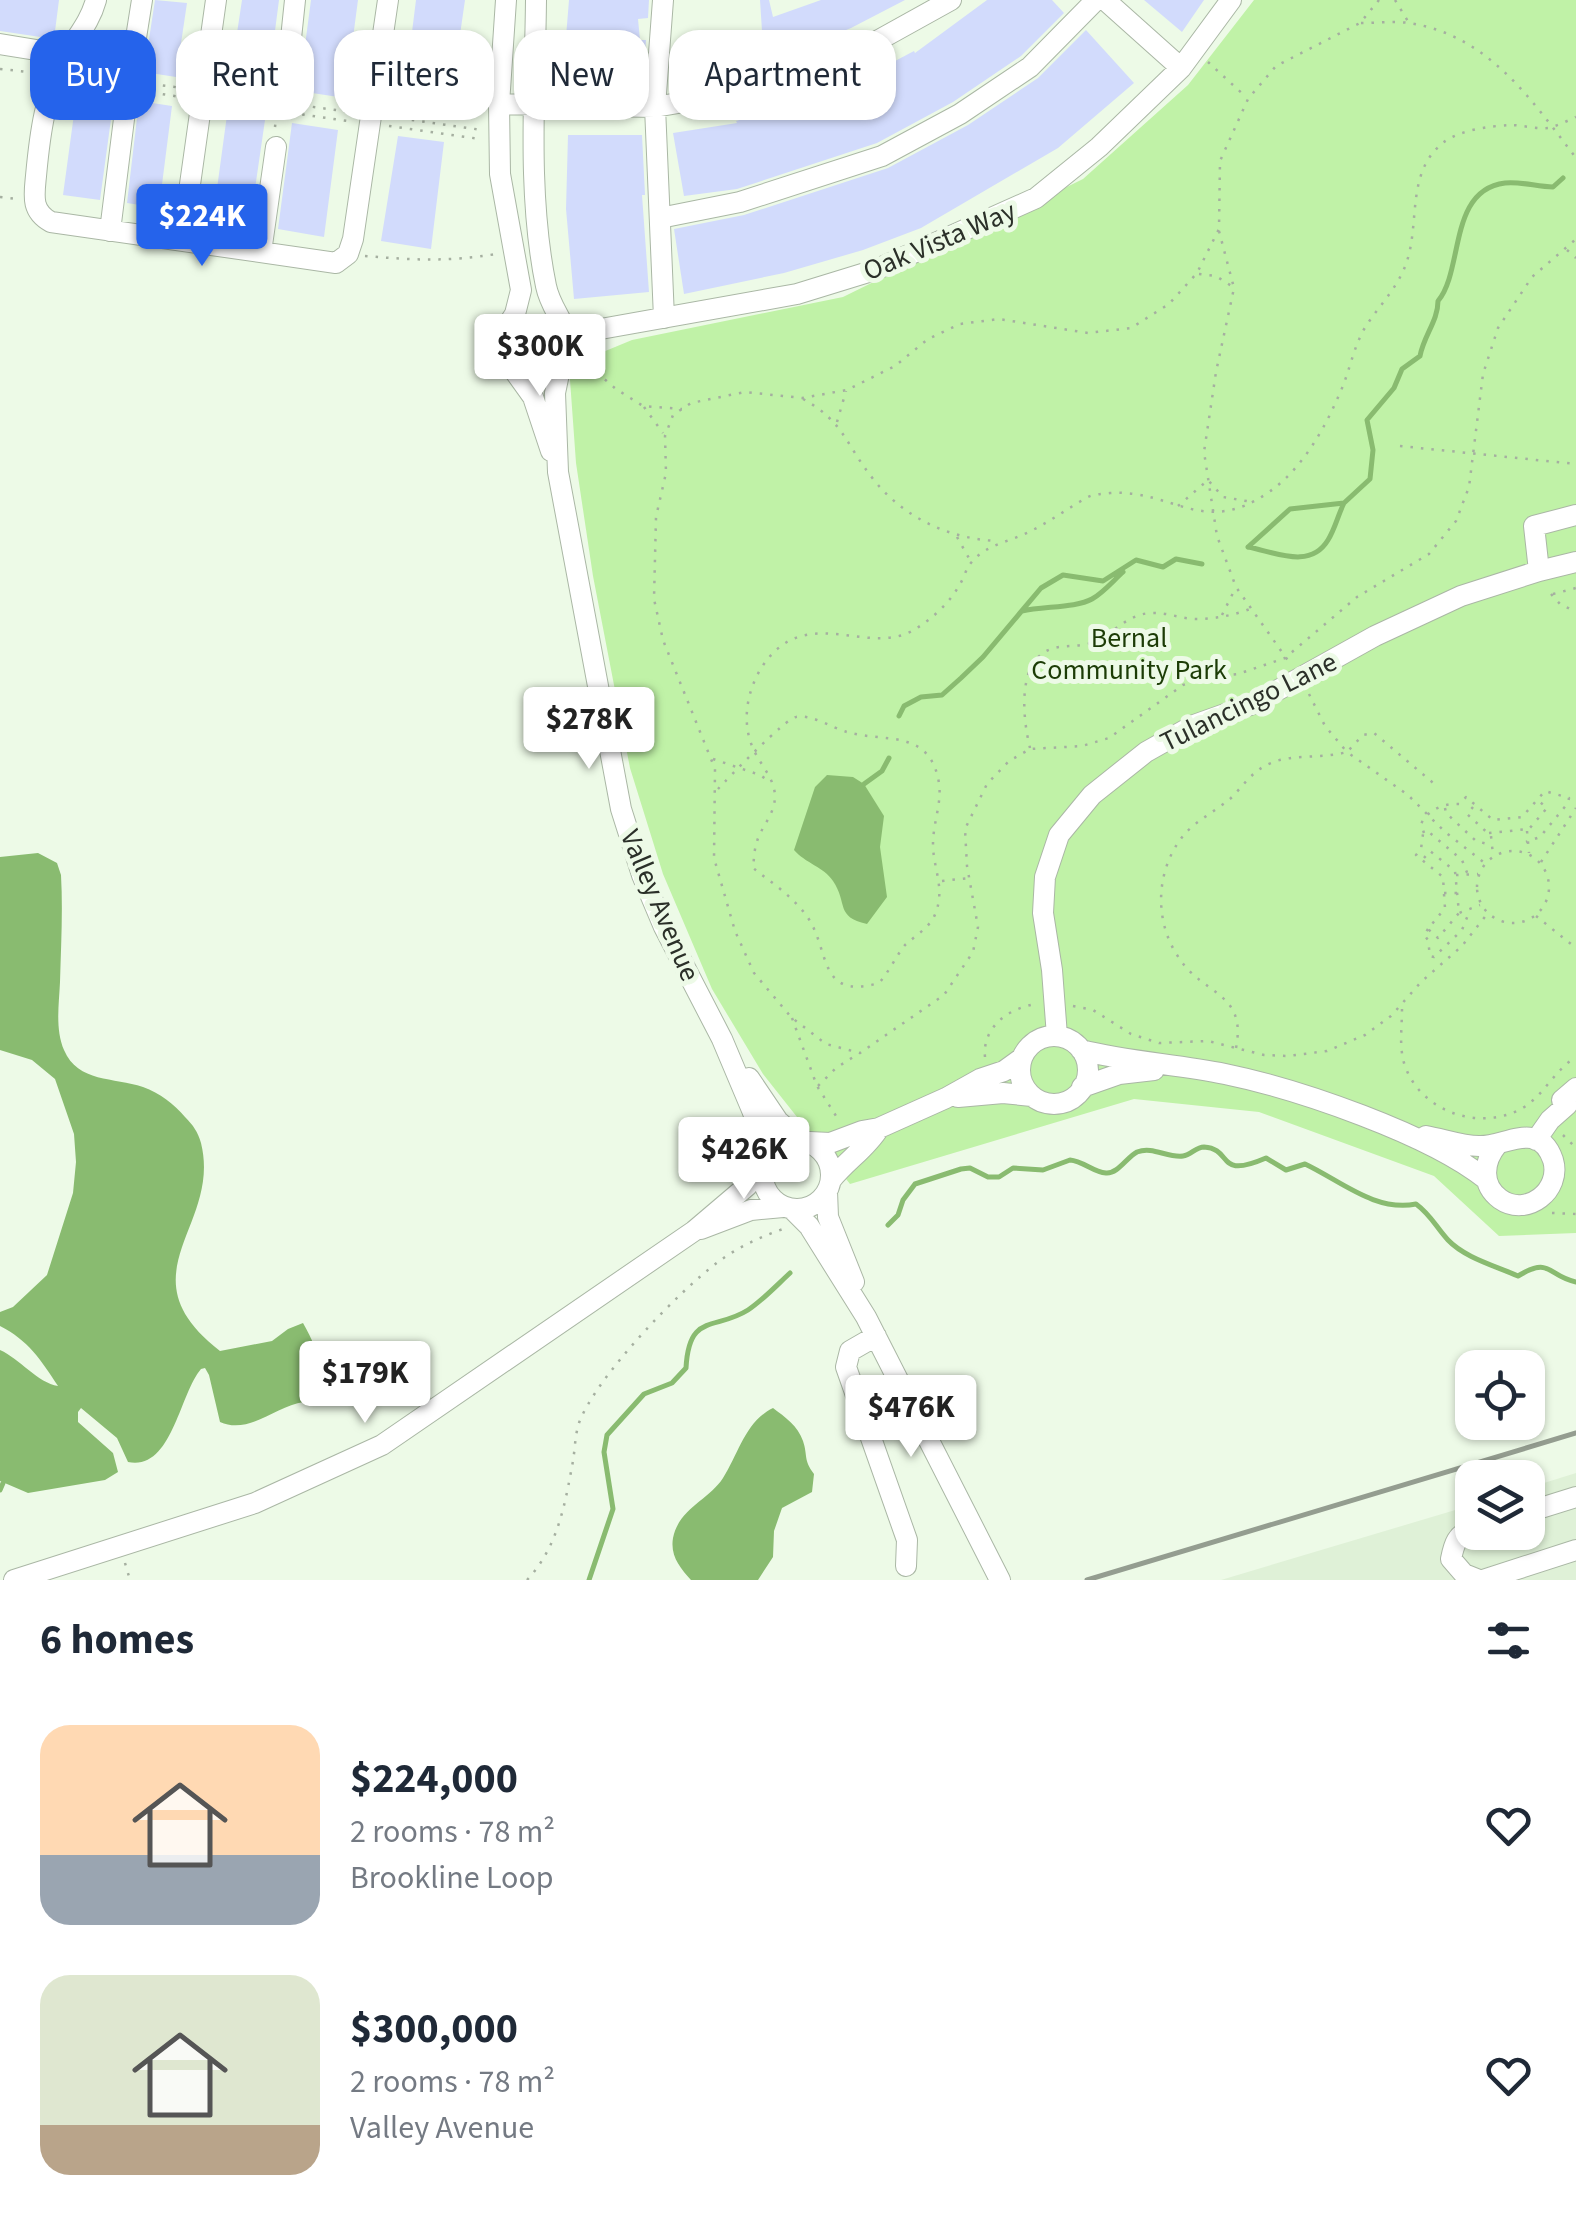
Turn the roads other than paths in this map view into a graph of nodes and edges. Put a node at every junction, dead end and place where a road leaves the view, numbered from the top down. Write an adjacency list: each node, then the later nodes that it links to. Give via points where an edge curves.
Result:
1 (96, 0): 13 (street)
2 (142, 0): 14 (street)
3 (216, 0): 30 (street)
4 (295, 0): 15 (street)
5 (388, 0): 31 (street, via 348,254 336,262)
6 (506, 0): 20 (street, Valley Avenue)
7 (536, 0): 16 (street)
8 (663, 0): 23 (street)
9 (952, 0): 23 (street, via 782,85)
10 (1096, 0): 28 (street, via 1030,67 882,156 740,202)
11 (1105, 0): 19 (street)
12 (1231, 0): 19 (street, Oak Vista Way)
13 (83, 30)
14 (137, 30)
15 (292, 30)
16 (536, 30)
17 (0, 44): 18 (street)
18 (30, 48)
19 (1182, 68): 34 (street, Oak Vista Way, via 1036,198 988,222 797,294)
20 (499, 104): 21 (street); 32 (street, Valley Avenue, via 500,174 520,290)
21 (514, 104)
22 (649, 107): 23 (street)
23 (656, 107): 28 (street)
24 (41, 120): 29 (street, via 33,204 40,216)
25 (124, 120): 29 (street)
26 (535, 120): 33 (street, via 534,173)
27 (276, 147): 31 (street)
28 (660, 218): 34 (street)
29 (110, 231): 30 (street)
30 (182, 240): 31 (street)
31 (261, 252)
32 (515, 314): 33 (street, via 542,308); 37 (street, Valley Avenue, via 502,334 505,358)
33 (554, 315): 35 (street)
34 (664, 318): 35 (street, Oak Vista Way)
35 (567, 336): 36 (street, Valley Avenue)
36 (570, 360): 37 (street, via 538,374); 38 (street, Valley Avenue, via 555,393)
37 (514, 367): 38 (street, Valley Avenue, via 533,398)
38 (558, 472): 43 (street, Valley Avenue, via 622,808 664,927)
39 (1576, 515): 41 (street, via 1534,526)
40 (1576, 562): 41 (street, Tulancingo Lane)
41 (1539, 571): 42 (street, Tulancingo Lane, via 1461,596 1253,704 1194,725 1092,794 1059,835 1046,876 1043,913)
42 (1056, 1036): 44 (street); 45 (street, via 1036,1041)
43 (722, 1039): 54 (street, Valley Avenue, via 778,1121); 56 (street, Valley Avenue, via 761,1132)
44 (1081, 1050): 46 (street); 47 (street, via 1088,1066)
45 (1022, 1058): 48 (street, via 1020,1077); 49 (street)
46 (1181, 1067): 47 (street, via 1119,1074); 52 (street, via 1273,1087)
47 (1082, 1087): 48 (street, via 1061,1103)
48 (1032, 1096): 49 (street)
49 (946, 1098): 51 (street)
50 (1573, 1102): 53 (street)
51 (880, 1128): 54 (street, via 830,1143); 58 (street)
52 (1394, 1129): 55 (street); 57 (street)
53 (1536, 1140): 55 (street, via 1512,1137); 57 (street, via 1553,1162 1553,1180 1542,1197 1512,1204)
54 (804, 1141): 56 (street, via 780,1144); 58 (street, via 826,1157)
55 (1497, 1145): 57 (street, via 1486,1164)
56 (764, 1162): 59 (street, via 769,1197); 60 (street)
57 (1487, 1180)
58 (829, 1186): 59 (street, via 818,1202); 61 (street, via 828,1216)
59 (789, 1214): 60 (street, via 751,1210); 61 (street, via 809,1226)
60 (694, 1231): 68 (street, via 382,1445 255,1503)
61 (866, 1317): 62 (street)
62 (876, 1336): 67 (street, via 850,1351 846,1367 907,1540); 69 (street)
63 (1576, 1497): 64 (street)
64 (1545, 1507)
65 (1455, 1541): 70 (street, via 1451,1559)
66 (1576, 1550): 70 (street)
67 (906, 1566)
68 (14, 1580)
69 (1000, 1580)
70 (1481, 1580)

